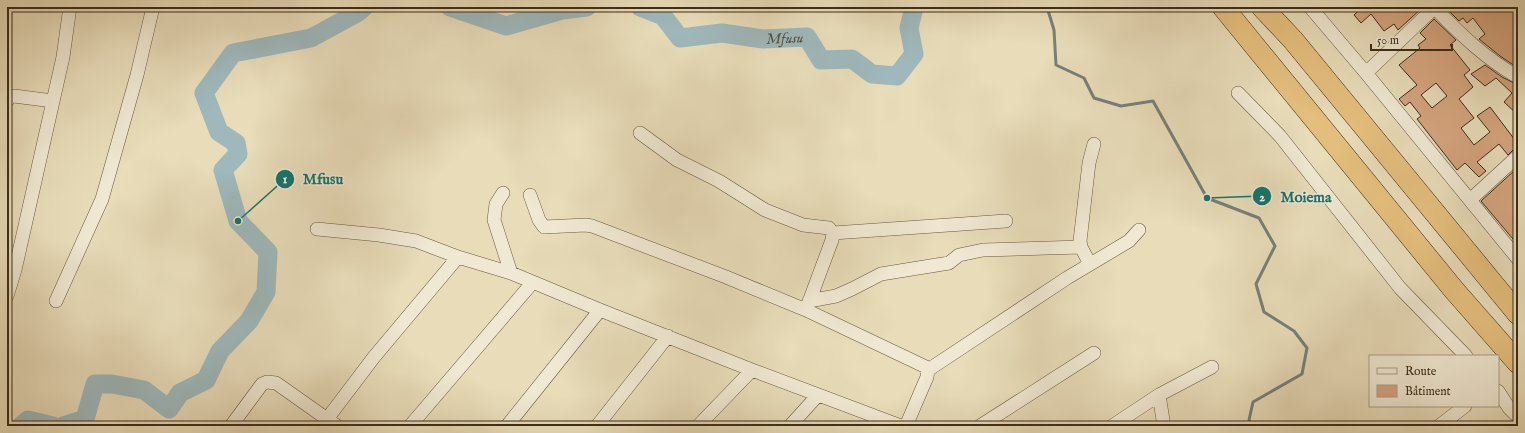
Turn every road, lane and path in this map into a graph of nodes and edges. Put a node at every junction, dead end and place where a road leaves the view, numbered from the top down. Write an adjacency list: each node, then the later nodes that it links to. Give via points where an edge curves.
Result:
1 (70, 7): 11 (street, via 63,57)
2 (153, 7): 31 (street, via 102,199)
3 (1223, 7): 38 (highway, via 1454,290)
4 (1262, 7): 26 (highway)
5 (1310, 7): 7 (street)
6 (1435, 7): 7 (street); 8 (street, via 1484,54)
7 (1366, 73): 17 (street)
8 (1518, 77)
9 (1238, 93): 37 (street, via 1280,136 1400,288)
10 (7, 101): 11 (street, via 9,97 14,96)
11 (53, 101): 30 (street)
12 (640, 133): 21 (street, via 677,160 719,181 764,210 803,225 829,228)
13 (1094, 144): 22 (street, via 1089,163)
14 (1518, 156): 17 (street)
15 (503, 193): 27 (street, via 496,204 494,220)
16 (530, 195): 32 (street, via 544,227 592,226)
17 (1470, 200): 24 (street)
18 (1006, 221): 21 (street)
19 (317, 229): 23 (street, via 416,241)
20 (1139, 230): 25 (street, via 1129,241)
21 (833, 233): 32 (street)
22 (1081, 247): 25 (street); 32 (street, via 983,250 959,256 950,263 881,274 836,296)
23 (458, 257): 27 (street); 48 (street, via 374,357)
24 (1518, 259)
25 (1090, 264): 41 (street)
26 (1481, 270): 29 (highway); 34 (highway)
27 (511, 273): 28 (street)
28 (533, 282): 33 (street); 50 (street)
29 (1518, 292)
30 (7, 296)
31 (56, 301)
32 (808, 305): 41 (street)
33 (600, 310): 35 (street); 51 (street)
34 (1518, 314)
35 (668, 336): 40 (street); 52 (street)
36 (1094, 353): 57 (street)
37 (1465, 355)
38 (1518, 363)
39 (1212, 367): 44 (street)
40 (752, 370): 43 (street); 53 (street)
41 (928, 370): 56 (street)
42 (1499, 393): 46 (street)
43 (818, 395): 47 (street); 54 (street)
44 (1159, 395): 58 (street); 59 (street)
45 (1464, 407): 60 (street)
46 (1518, 417)
47 (871, 421): 55 (street)
48 (332, 423): 49 (street, via 271,382 262,384)
49 (231, 426)
50 (410, 426)
51 (507, 426)
52 (597, 426)
53 (698, 426)
54 (790, 426)
55 (901, 426)
56 (906, 426)
57 (980, 426)
58 (1112, 426)
59 (1164, 426)
60 (1439, 426)

